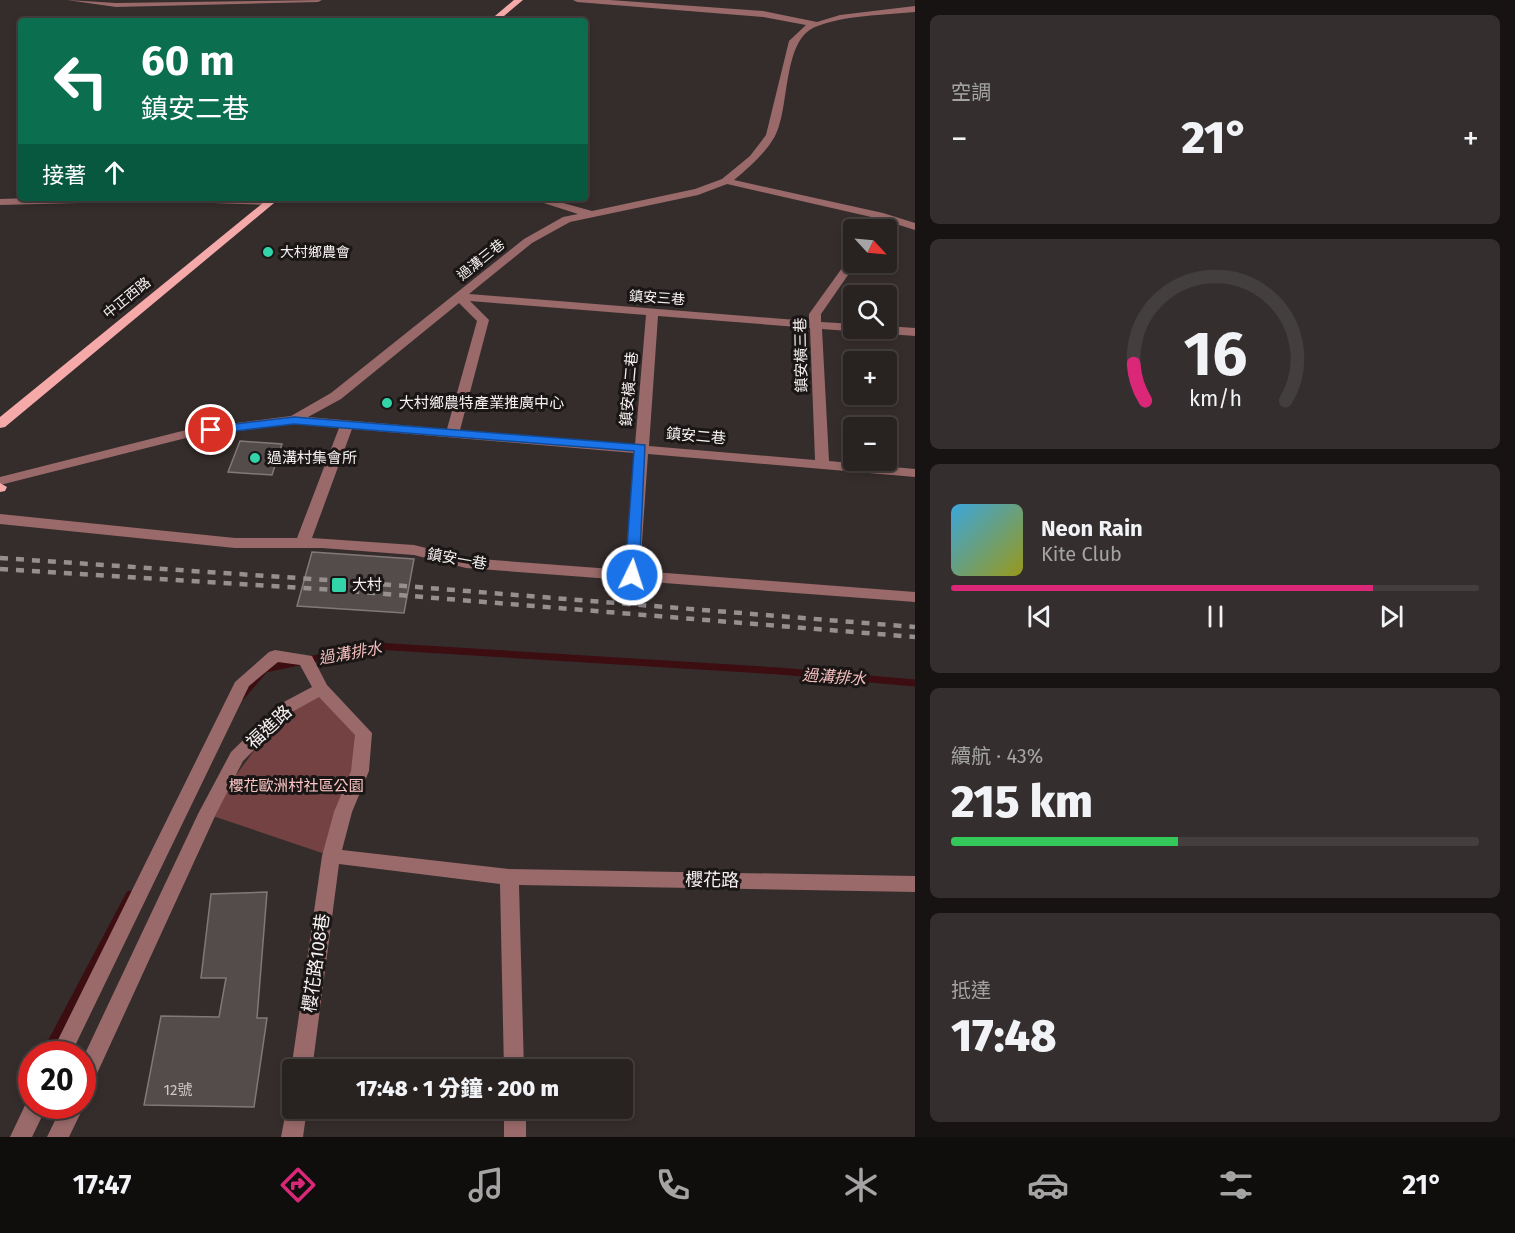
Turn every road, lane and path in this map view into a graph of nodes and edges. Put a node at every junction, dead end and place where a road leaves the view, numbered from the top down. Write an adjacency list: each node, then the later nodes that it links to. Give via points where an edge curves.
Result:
1 (71, 0): 2 (street, via 116,5)
2 (318, 0)
3 (519, 0): 6 (main road)
4 (577, 0): 7 (street, via 763,14)
5 (915, 9): 7 (street, 過溝三巷)
6 (497, 18)
7 (816, 24): 8 (street, 過溝三巷, via 793,41 771,135 754,158)
8 (726, 181): 13 (street, 過溝三巷, via 698,192); 14 (street)
9 (38, 201): 12 (street)
10 (272, 201): 25 (main road, 中正西路)
11 (544, 201): 13 (street)
12 (0, 202)
13 (589, 214): 18 (street, 過溝三巷, via 567,219 528,241)
14 (883, 216): 15 (street); 16 (street)
15 (881, 219)
16 (915, 227)
17 (844, 273): 20 (street, 鎮安橫三巷, via 815,314)
18 (459, 297): 19 (street, 鎮安三巷); 24 (street, 過溝三巷, via 336,396); 27 (street, via 483,320)
19 (652, 313): 20 (street, 鎮安三巷); 28 (street, 鎮安橫二巷)
20 (814, 326): 21 (street, 鎮安三巷); 29 (street, 鎮安橫三巷)
21 (843, 327)
22 (897, 331): 23 (street)
23 (915, 332)
24 (294, 420): 26 (street, 鎮安二巷); 31 (street, 過溝三巷, via 190,433)
25 (0, 424)
26 (347, 424): 27 (street, 鎮安二巷); 33 (street)
27 (453, 433): 28 (street, 鎮安二巷)
28 (641, 448): 29 (street, 鎮安二巷); 34 (street, 鎮安橫二巷)
29 (822, 463): 30 (street, 鎮安二巷)
30 (915, 473)
31 (0, 481)
32 (0, 519): 33 (street, 鎮安一巷, via 235,543)
33 (303, 543): 34 (street, 鎮安一巷, via 414,550 466,563)
34 (632, 575): 35 (street, 鎮安一巷)
35 (915, 597)
36 (321, 688): 37 (street, 櫻花路108巷, via 364,733 360,771); 40 (street, via 306,660 275,656 243,682); 41 (street, 福進路, via 286,708 237,757)
37 (331, 856): 38 (street, 櫻花路); 42 (street, 櫻花路108巷)
38 (510, 877): 39 (street, 櫻花路); 43 (street)
39 (915, 884)
40 (67, 1041)
41 (96, 1054)
42 (303, 1059)
43 (514, 1059)
44 (30, 1119): 48 (street)
45 (66, 1119): 49 (street)
46 (294, 1119): 50 (street)
47 (515, 1119): 51 (street)
48 (21, 1137)
49 (58, 1137)
50 (292, 1137)
51 (515, 1137)

